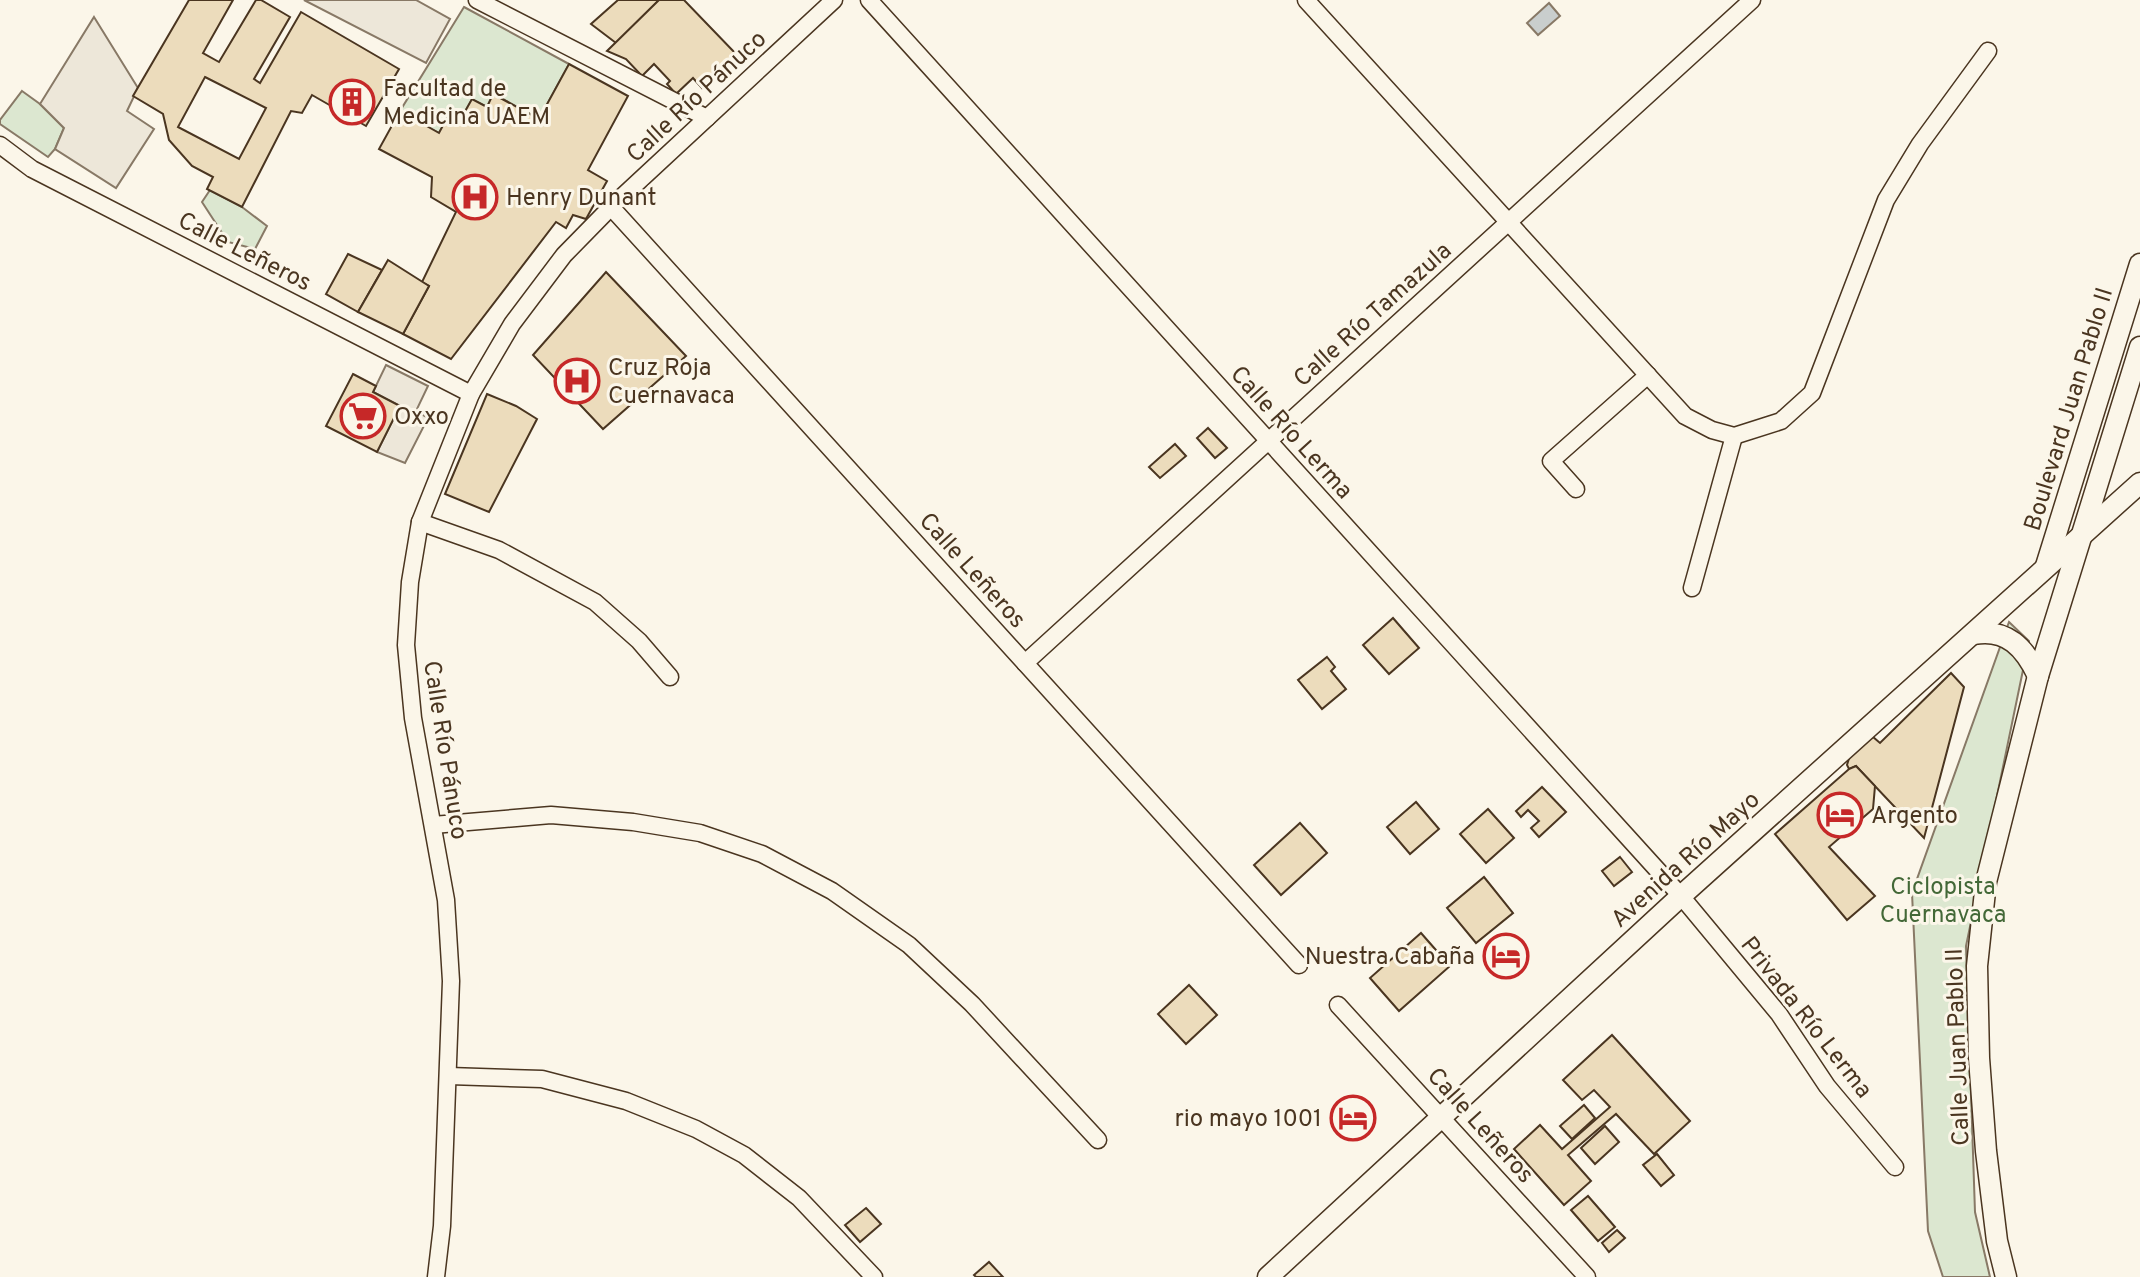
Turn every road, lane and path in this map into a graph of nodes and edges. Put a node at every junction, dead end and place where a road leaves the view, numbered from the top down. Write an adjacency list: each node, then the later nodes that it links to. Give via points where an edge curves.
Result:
1 (477, 0): 7 (street)
2 (834, 0): 7 (street, Calle Río Pánuco)
3 (869, 0): 16 (street, Calle Río Lerma)
4 (1306, 0): 10 (street)
5 (1741, 4): 10 (street, Calle Río Tamazula)
6 (1988, 51): 15 (street, via 1886,200 1812,393 1781,421)
7 (707, 118): 9 (street, Calle Río Pánuco)
8 (0, 145): 14 (street, Calle Leñeros, via 32,169)
9 (611, 207): 14 (street, Calle Río Pánuco, via 564,255); 24 (street, Calle Leñeros)
10 (1507, 223): 13 (street); 16 (street, Calle Río Tamazula)
11 (2140, 264): 21 (street, Boulevard Juan Pablo II)
12 (2140, 347): 20 (street, Boulevard Juan Pablo II)
13 (1648, 375): 15 (street, via 1685,416); 18 (street, via 1551,461)
14 (471, 394): 19 (street, Calle Río Pánuco)
15 (1734, 436): 22 (street)
16 (1268, 441): 24 (street, Calle Río Tamazula); 28 (street, Calle Río Lerma)
17 (2140, 483): 20 (street, Avenida Río Mayo)
18 (1576, 489)
19 (420, 522): 26 (street, via 499,550 595,602); 27 (street, Calle Río Pánuco, via 406,645)
20 (2079, 539): 21 (street, Avenida Río Mayo); 25 (street, Calle Juan Pablo II)
21 (2045, 569): 23 (street, Avenida Río Mayo)
22 (1692, 588)
23 (1974, 634): 25 (street, via 2001,634 2013,641); 28 (street, Avenida Río Mayo)
24 (1025, 663): 29 (street, Calle Leñeros)
25 (2038, 676): 39 (street, Calle Juan Pablo II, via 1986,882 1977,966 1986,1151)
26 (670, 677)
27 (433, 825): 31 (street, Calle Río Pánuco, via 446,900); 33 (street, via 551,815 633,822 700,833 762,854 832,891 909,945 972,1004)
28 (1681, 896): 32 (street, Avenida Río Mayo); 34 (street, Privada Río Lerma)
29 (1299, 965)
30 (1338, 1005): 32 (street, Calle Leñeros)
31 (449, 1076): 35 (street, Calle Río Pánuco); 36 (street, via 542,1079 626,1101 696,1129 744,1155 799,1198)
32 (1443, 1118): 37 (street, Avenida Río Mayo); 38 (street, Calle Leñeros)
33 (1098, 1140)
34 (1895, 1167)
35 (436, 1277)
36 (874, 1277)
37 (1268, 1277)
38 (1587, 1277)
39 (2006, 1277)

